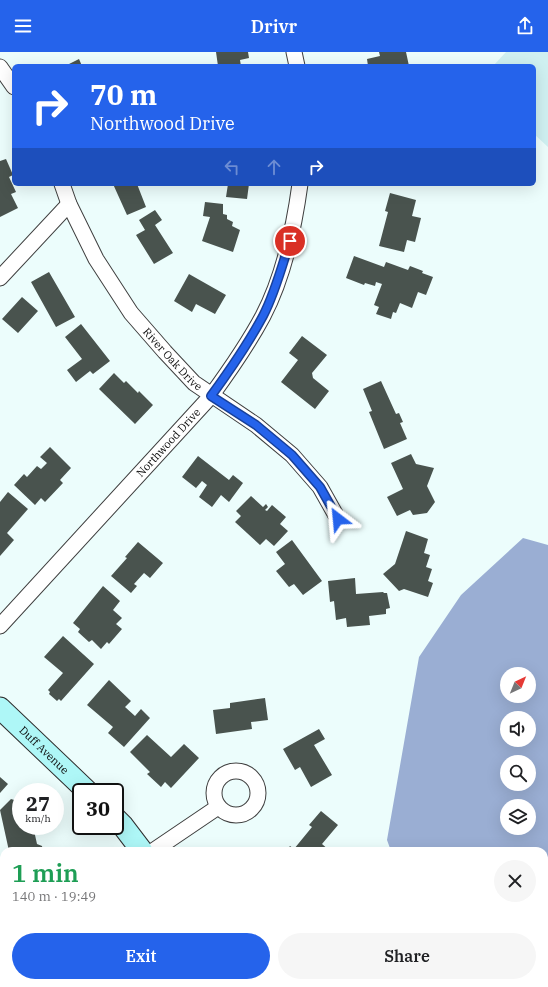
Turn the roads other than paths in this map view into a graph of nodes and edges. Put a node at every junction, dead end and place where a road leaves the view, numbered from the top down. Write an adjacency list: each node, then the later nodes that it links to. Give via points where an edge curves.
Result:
1 (294, 52): 2 (street)
2 (297, 64)
3 (0, 67): 4 (street)
4 (12, 83)
5 (63, 186): 7 (street, River Oak Drive)
6 (300, 186): 9 (street, Northwood Drive, via 290,241 264,315 240,356)
7 (69, 204): 8 (street); 9 (street, River Oak Drive, via 96,259 131,313 194,383)
8 (0, 278)
9 (211, 396): 10 (street, River Oak Drive, via 256,425 292,455 320,487); 11 (street, Northwood Drive)
10 (338, 519)
11 (0, 626)
12 (0, 708): 13 (main road, Duff Avenue)
13 (79, 783)
14 (218, 808): 17 (street)
15 (124, 827): 16 (main road)
16 (139, 847)
17 (159, 847)

